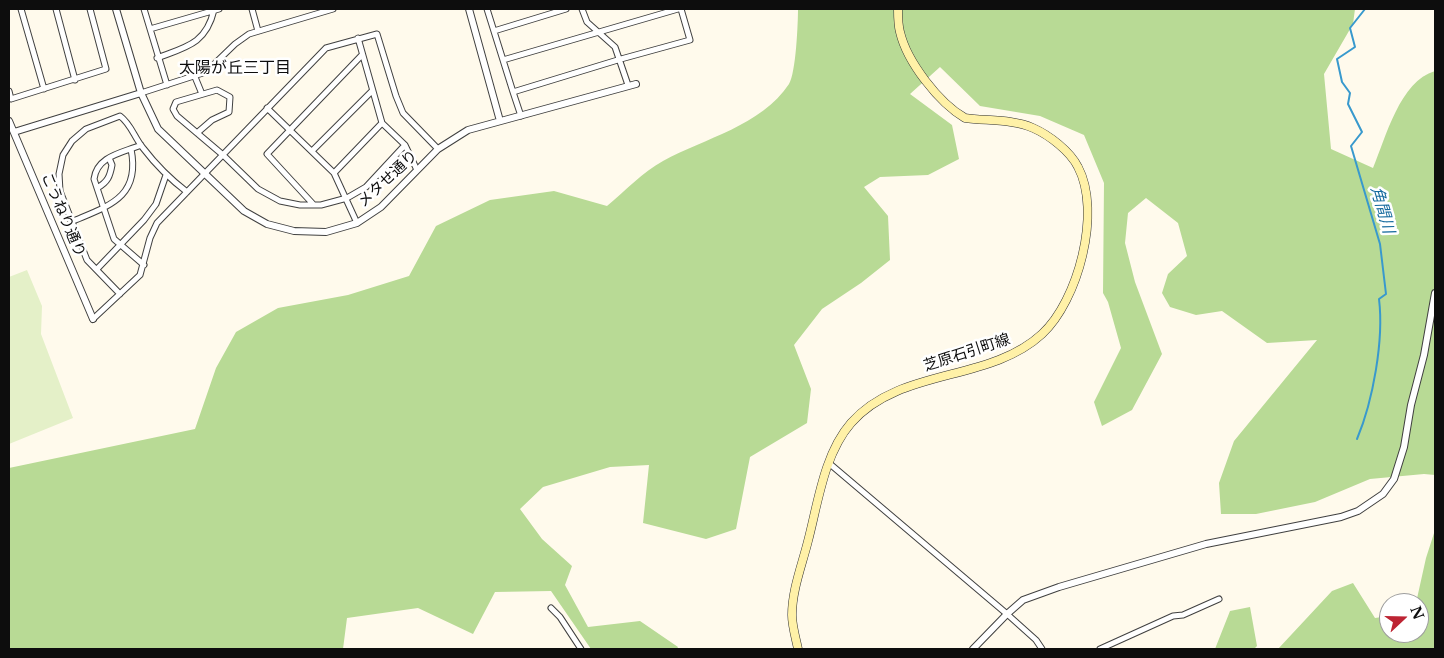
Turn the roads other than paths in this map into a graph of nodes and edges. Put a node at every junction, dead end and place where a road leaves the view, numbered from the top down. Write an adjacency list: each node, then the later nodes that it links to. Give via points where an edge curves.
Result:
1 (22, 9): 29 (street)
2 (56, 9): 25 (street)
3 (90, 9): 25 (street, via 106,70)
4 (116, 9): 33 (street, メタせ通り)
5 (144, 9): 15 (street)
6 (252, 9): 16 (street)
7 (333, 9): 16 (street)
8 (469, 9): 38 (street)
9 (486, 9): 17 (street)
10 (566, 9): 17 (street)
11 (582, 9): 18 (street, via 587,22)
12 (679, 9): 18 (street); 22 (street, via 690,40)
13 (898, 9): 67 (main road, 芝原石引町線, via 900,33 911,59 928,84 956,113 965,118 1032,127 1051,139 1074,161 1084,191 1086,235 1081,265 1066,305 1043,333 1012,355 898,390 872,403 850,424)
14 (217, 10): 15 (street); 21 (street, via 200,40)
15 (150, 29): 21 (street)
16 (258, 31): 24 (street, via 235,44 206,72)
17 (494, 31): 23 (street)
18 (598, 32): 22 (street, via 615,47); 23 (street)
19 (358, 38): 20 (street); 35 (street, via 326,48); 45 (street, via 377,34 404,113)
20 (361, 56): 31 (street); 40 (street)
21 (157, 58): 27 (street)
22 (621, 59): 28 (street); 32 (street)
23 (503, 60): 32 (street)
24 (196, 77): 27 (street); 34 (street)
25 (75, 80): 29 (street)
26 (636, 84): 28 (street, メタせ通り)
27 (167, 85): 33 (street)
28 (628, 85): 36 (street, メタせ通り)
29 (44, 89): 30 (street, via 11,99)
30 (9, 91)
31 (372, 91): 39 (street); 47 (street)
32 (513, 92): 36 (street)
33 (141, 93): 41 (street); 51 (street, メタせ通り, via 158,129)
34 (202, 94): 42 (street, via 176,102 173,109); 42 (street, via 217,90 230,97 229,112 212,120)
35 (267, 108): 40 (street); 48 (street)
36 (520, 116): 38 (street, メタせ通り)
37 (9, 120): 41 (street, こうねり通り)
38 (500, 121): 45 (street, メタせ通り, via 468,130)
39 (382, 123): 43 (street); 52 (street)
40 (290, 131): 47 (street); 57 (street, via 267,154)
41 (14, 132): 66 (street, こうねり通り)
42 (197, 133): 48 (street)
43 (404, 145): 50 (street); 56 (street, via 366,186)
44 (141, 146): 46 (street); 53 (street); 59 (street, via 126,120 120,116 86,129 72,141 63,155 59,174 60,191)
45 (438, 149): 50 (street, メタせ通り)
46 (131, 150): 49 (street); 58 (street, via 134,163 127,190)
47 (312, 151): 52 (street)
48 (223, 155): 51 (street); 57 (street, via 258,189 280,201)
49 (109, 158): 54 (street, via 112,165 110,176); 54 (street, via 95,169)
50 (417, 170): 60 (street, メタせ通り, via 382,207)
51 (203, 173): 55 (street); 60 (street, メタせ通り, via 244,211 267,224 294,231 326,232)
52 (334, 173): 56 (street)
53 (166, 175): 55 (street); 61 (street, via 156,204)
54 (97, 188): 58 (street)
55 (187, 192): 62 (street, via 157,223)
56 (347, 198): 57 (street); 60 (street)
57 (313, 204)
58 (103, 208): 59 (street); 61 (street, via 114,239)
59 (71, 222): 63 (street, via 87,260)
60 (357, 224)
61 (120, 244): 62 (street); 63 (street)
62 (144, 265): 65 (street, via 140,275)
63 (97, 269): 65 (street)
64 (1435, 293): 70 (street, via 1401,457 1394,479 1383,494 1358,511 1342,517 1206,544 1059,587 1023,600)
65 (120, 294): 66 (street)
66 (93, 318)
67 (830, 464): 70 (street); 72 (main road, 芝原石引町線, via 795,590 792,616)
68 (1219, 599): 75 (street, via 1184,615 1172,616)
69 (551, 608): 71 (street)
70 (1007, 614): 73 (street); 74 (street)
71 (581, 649)
72 (798, 649)
73 (973, 649)
74 (1042, 649)
75 (1100, 649)

